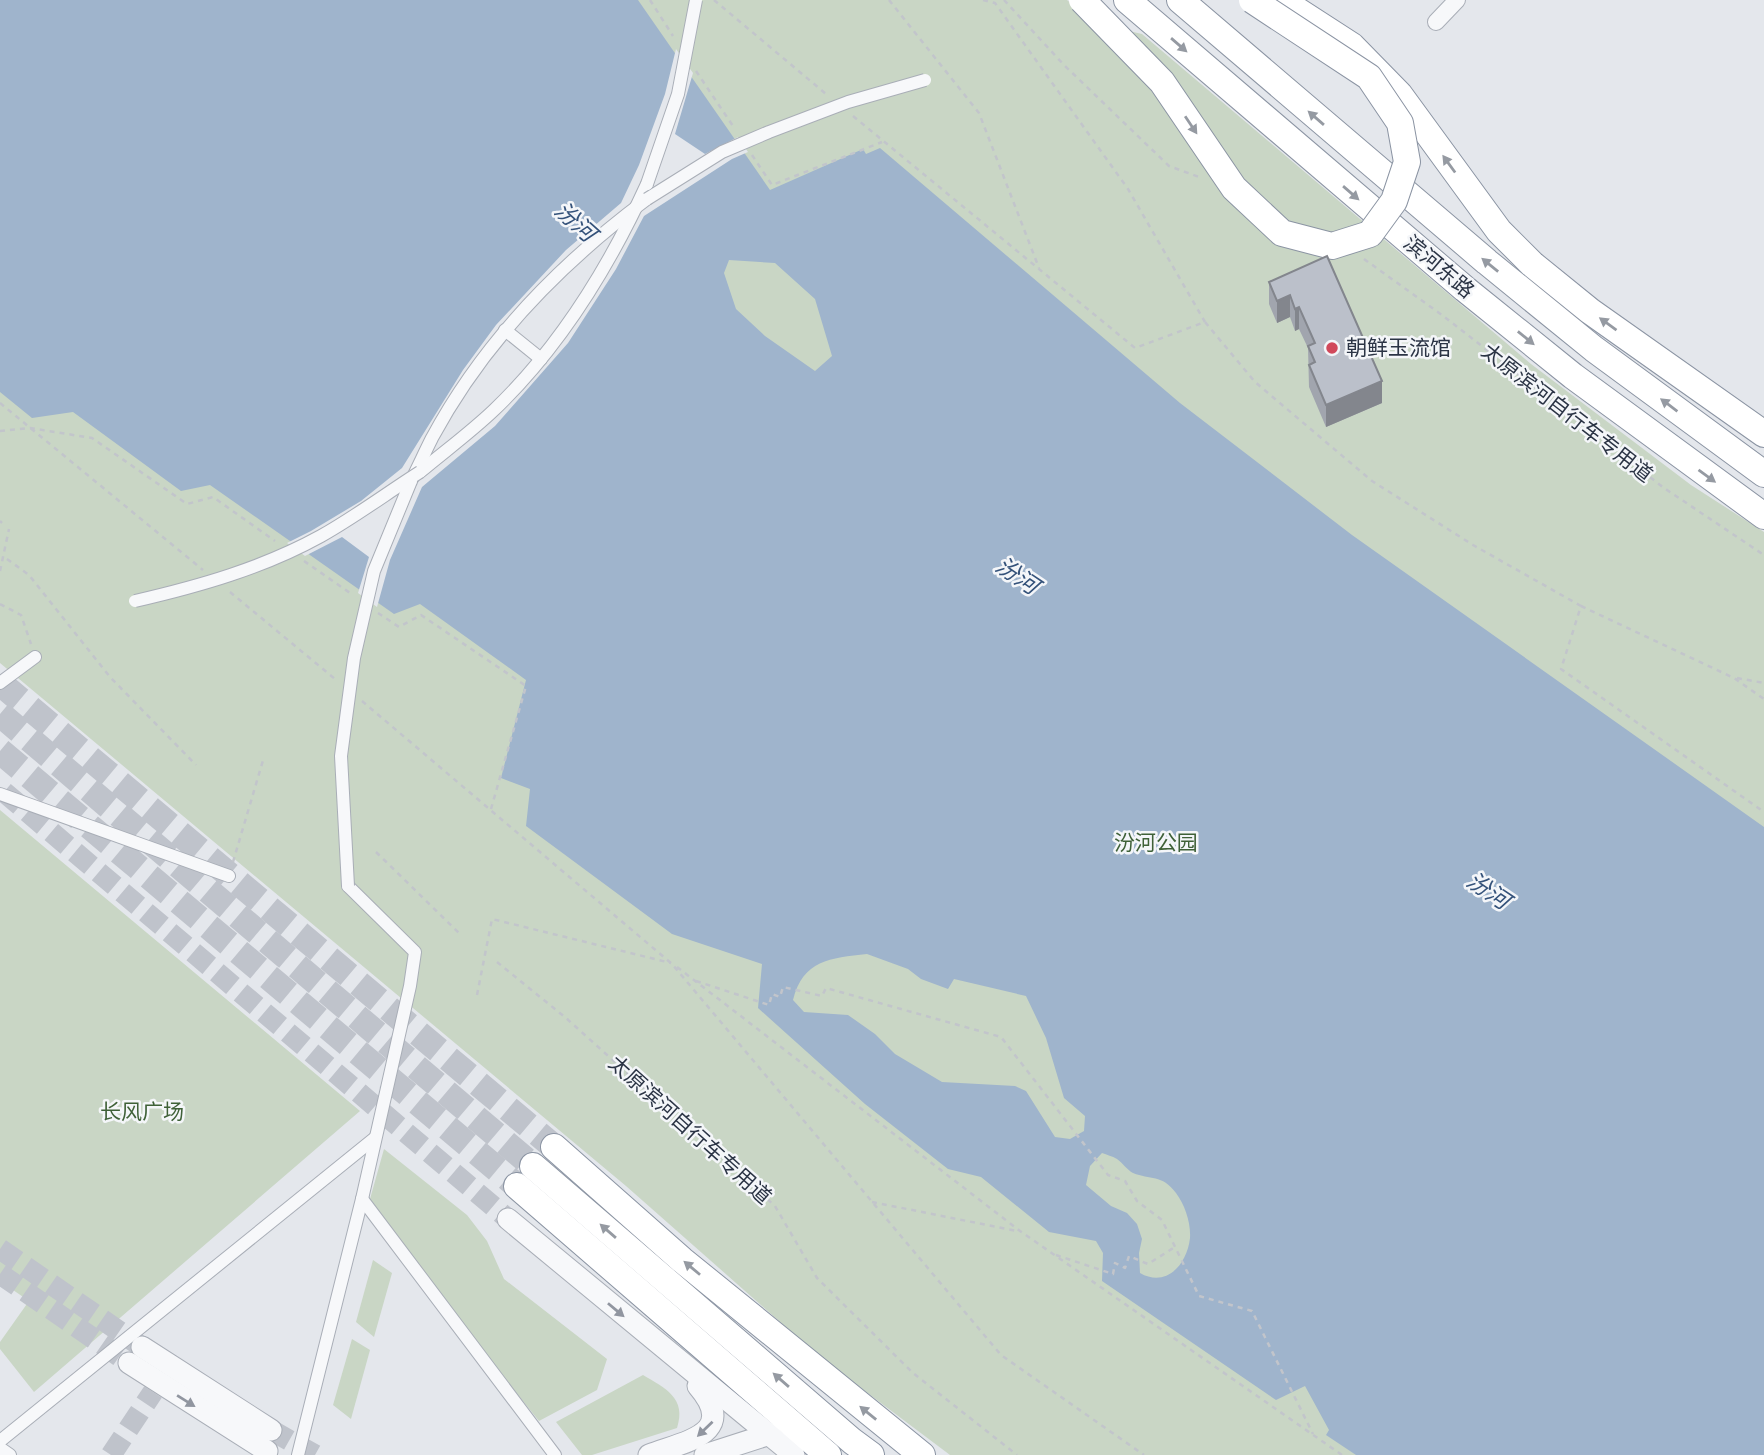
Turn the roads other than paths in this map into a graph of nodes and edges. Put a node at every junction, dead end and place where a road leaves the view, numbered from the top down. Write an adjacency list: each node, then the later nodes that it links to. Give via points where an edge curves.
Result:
1 (696, 0): 12 (street, bridge, via 678,94 647,184 621,241)
2 (1082, 0): 5 (highway, one-way to 5, bridge, via 1162,82 1234,188 1282,233 1332,246 1370,234 1394,201 1407,162 1400,123 1369,77)
3 (1127, 0): 16 (highway, 滨河东路, one-way to 16, via 1497,315)
4 (1180, 0): 11 (highway, 滨河东路, one-way to 4)
5 (1252, 0)
6 (1281, 0): 13 (highway, one-way to 6, via 1532,264 1499,231 1399,94 1352,47)
7 (1457, 0): 8 (street)
8 (1436, 22)
9 (925, 80): 10 (street, bridge, via 815,113 722,152 598,236)
10 (505, 330): 12 (street); 22 (street, bridge, via 433,437 395,517 374,571 354,658 341,756 348,886 415,951)
11 (1580, 338): 13 (highway); 15 (highway, 滨河东路, one-way to 11)
12 (541, 359): 17 (street, bridge, via 469,433 420,472 320,537 236,574)
13 (1689, 383): 14 (highway)
14 (1764, 434)
15 (1764, 474)
16 (1764, 516)
17 (135, 601)
18 (35, 657): 19 (street)
19 (0, 683)
20 (0, 794): 21 (street)
21 (229, 876)
22 (375, 1138): 24 (street); 29 (street)
23 (554, 1147): 40 (highway, one-way to 23, via 682,1260)
24 (362, 1199): 33 (street); 34 (street)
25 (508, 1219): 27 (street, one-way to 27)
26 (136, 1355): 30 (street, via 161,1380)
27 (672, 1355): 28 (street); 35 (street, one-way to 35, via 714,1407 714,1420 703,1435)
28 (770, 1434): 36 (street); 37 (street)
29 (0, 1441)
30 (269, 1441)
31 (0, 1448): 32 (street)
32 (10, 1455)
33 (298, 1455)
34 (555, 1455)
35 (649, 1455)
36 (705, 1455)
37 (794, 1455)
38 (828, 1455): 39 (highway, one-way to 38, via 525,1176)
39 (871, 1455)
40 (922, 1455)

